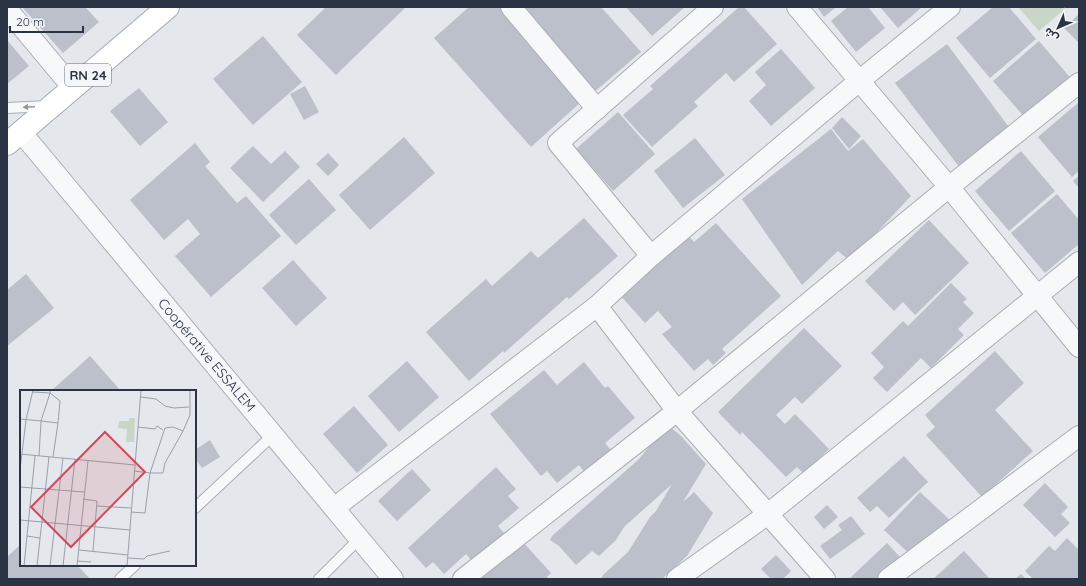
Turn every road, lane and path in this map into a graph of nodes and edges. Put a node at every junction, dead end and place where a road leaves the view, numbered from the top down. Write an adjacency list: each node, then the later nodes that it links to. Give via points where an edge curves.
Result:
1 (168, 7): 9 (main road, RN 24)
2 (511, 7): 12 (street)
3 (712, 7): 12 (street)
4 (797, 7): 7 (street)
5 (950, 7): 7 (street)
6 (7, 9): 9 (street)
7 (859, 81): 14 (street); 15 (street)
8 (1079, 83): 14 (street)
9 (73, 88): 10 (main road, RN 24)
10 (52, 106): 11 (lane, one-way to 11); 13 (main road, RN 24)
11 (7, 108)
12 (597, 109): 15 (street, via 558,143)
13 (14, 138): 21 (street, Coopérative ESSALEM)
14 (949, 187): 17 (street); 20 (street)
15 (651, 256): 18 (street)
16 (1079, 262): 17 (street)
17 (1039, 296): 19 (street); 25 (street)
18 (597, 306): 20 (street); 24 (street)
19 (1079, 347)
20 (677, 411): 25 (street); 31 (street)
21 (273, 435): 23 (lane); 24 (street, Coopérative ESSALEM)
22 (1079, 436): 34 (street)
23 (196, 507)
24 (334, 508): 26 (street, Coopérative ESSALEM)
25 (768, 514): 32 (street); 33 (street)
26 (360, 538): 29 (lane); 30 (street, Coopérative ESSALEM)
27 (134, 566): 28 (lane)
28 (120, 579)
29 (319, 579)
30 (393, 579)
31 (463, 579)
32 (677, 579)
33 (824, 579)
34 (888, 579)

